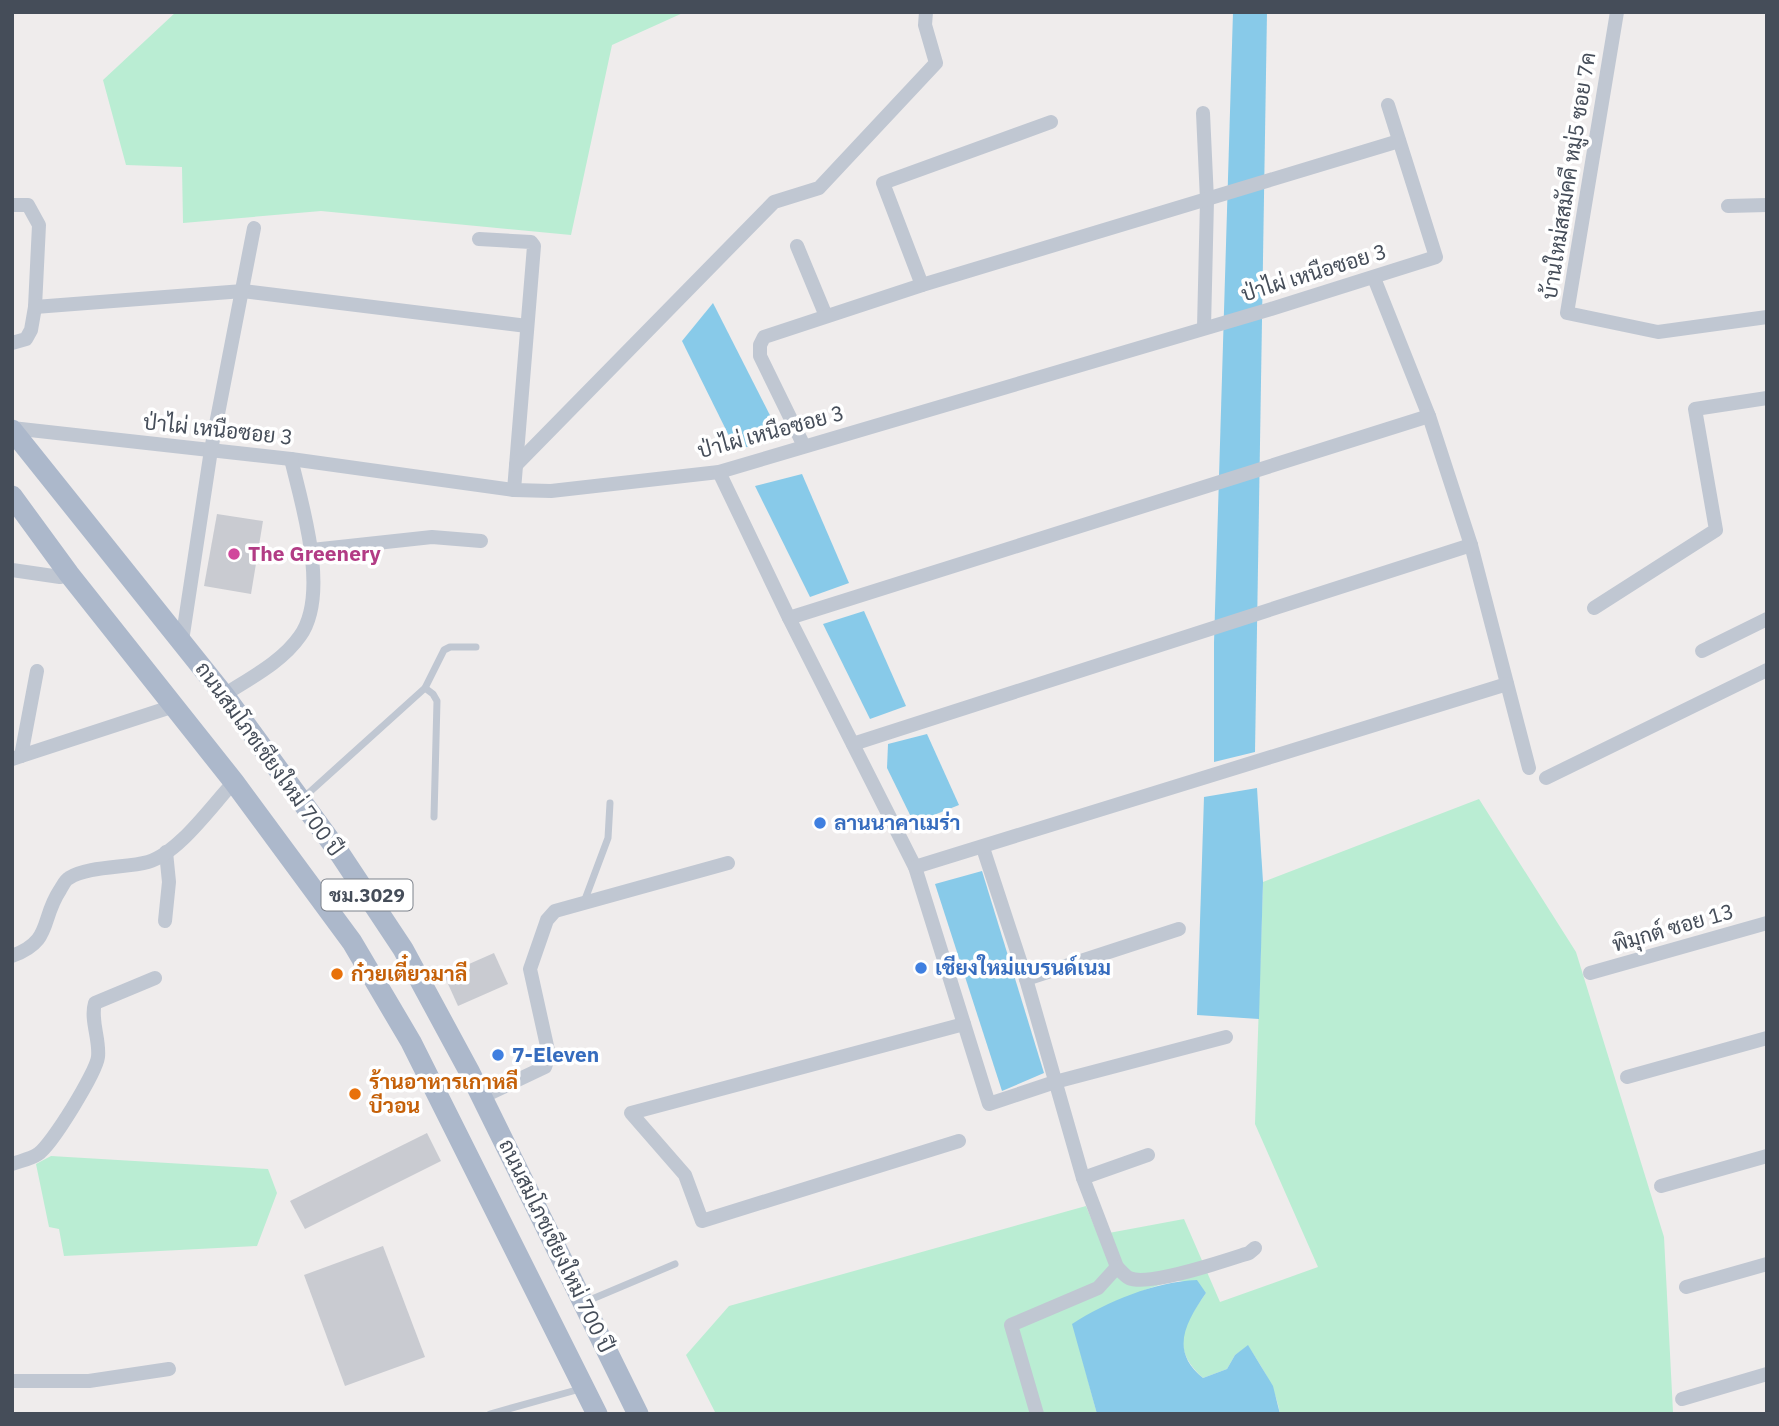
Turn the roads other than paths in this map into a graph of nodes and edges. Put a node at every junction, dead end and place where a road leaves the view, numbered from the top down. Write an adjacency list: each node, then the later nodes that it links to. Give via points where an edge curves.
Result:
1 (926, 12): 29 (street, via 936,63 819,188 774,202)
2 (1617, 12): 19 (street, บ้านใหม่สสมัคคี หมู่5 ซอย 7ค, via 1567,313 1658,332)
3 (1388, 105): 6 (street)
4 (1203, 113): 7 (street)
5 (1051, 122): 15 (street, via 883,183)
6 (1399, 141): 7 (street); 14 (street, ป่าไผ่ เหนือซอย 3, via 1436,257)
7 (1207, 201): 15 (street); 21 (street)
8 (12, 205): 17 (street, via 28,205 39,225)
9 (1767, 205): 10 (street)
10 (1728, 206)
11 (254, 228): 16 (street)
12 (479, 239): 20 (street, via 531,242 534,246)
13 (797, 246): 18 (street)
14 (1374, 278): 21 (street, ป่าไผ่ เหนือซอย 3); 24 (street)
15 (922, 285): 18 (street)
16 (243, 291): 17 (street); 20 (street); 27 (street)
17 (35, 307): 22 (street, via 26,339)
18 (827, 316): 26 (street, via 764,337 760,345 760,356)
19 (1767, 317)
20 (527, 326): 29 (street)
21 (1204, 328): 26 (street, ป่าไผ่ เหนือซอย 3)
22 (12, 342)
23 (1767, 397): 38 (street, via 1695,409 1716,530)
24 (1429, 416): 34 (street); 39 (street)
25 (12, 429): 27 (street, ป่าไผ่ เหนือซอย 3); 41 (main road, ถนนสมโภชเชียงใหม่ 700 ปี / ชม.3029)
26 (804, 446): 30 (street, ป่าไผ่ เหนือซอย 3)
27 (212, 450): 28 (street, ป่าไผ่ เหนือซอย 3); 41 (street)
28 (291, 458): 31 (street, ป่าไผ่ เหนือซอย 3); 35 (street)
29 (516, 465): 31 (street)
30 (719, 472): 31 (street, ป่าไผ่ เหนือซอย 3, via 551,491); 39 (street)
31 (514, 490)
32 (12, 496): 37 (main road, ถนนสมโภชเชียงใหม่ 700 ปี / ชม.3029)
33 (481, 541): 35 (street, via 432,537)
34 (1471, 545): 46 (street); 50 (street)
35 (312, 550): 48 (street, via 311,606 301,635 277,660)
36 (12, 570): 37 (street, via 60,577)
37 (69, 574): 49 (main road, ถนนสมโภชเชียงใหม่ 700 ปี / ชม.3029)
38 (1594, 608)
39 (789, 618): 50 (street)
40 (1767, 619): 43 (street)
41 (182, 641): 48 (main road, ถนนสมโภชเชียงใหม่ 700 ปี / ชม.3029)
42 (476, 647): 47 (lane, via 444,650)
43 (1702, 651)
44 (1767, 670): 53 (street)
45 (37, 671): 51 (street)
46 (1507, 684): 52 (street); 58 (street)
47 (425, 688): 55 (lane); 57 (lane, via 437,701)
48 (224, 695): 55 (main road, ถนนสมโภชเชียงใหม่ 700 ปี / ชม.3029)
49 (174, 706): 51 (street); 54 (main road, ถนนสมโภชเชียงใหม่ 700 ปี / ชม.3029)
50 (853, 744): 61 (street)
51 (17, 758)
52 (1529, 768)
53 (1546, 778)
54 (234, 782): 59 (street); 91 (main road, ถนนสมโภชเชียงใหม่ 700 ปี / ชม.3029, via 352,942 398,1020)
55 (301, 800): 75 (main road, ถนนสมโภชเชียงใหม่ 700 ปี / ชม.3029, via 403,949)
56 (610, 803): 62 (lane, via 608,838)
57 (434, 817)
58 (983, 848): 61 (street); 69 (street)
59 (166, 852): 63 (street); 66 (street, via 150,862 68,878 51,903 42,937)
60 (728, 863): 62 (street)
61 (915, 867): 70 (street)
62 (583, 903): 75 (street, via 555,911 531,960 548,1063)
63 (165, 920)
64 (1767, 923): 67 (street, พิมุกต์ ซอย 13)
65 (1179, 929): 69 (street)
66 (12, 956)
67 (1590, 973)
68 (155, 978): 79 (street, via 95,1003 98,1062 53,1139 37,1155)
69 (1026, 979): 74 (street)
70 (964, 1024): 74 (street, via 989,1104); 76 (street, via 631,1113 685,1175 702,1221)
71 (1226, 1037): 74 (street)
72 (1767, 1038): 73 (street)
73 (1627, 1077)
74 (1055, 1082): 80 (street)
75 (482, 1097): 87 (main road, ถนนสมโภชเชียงใหม่ 700 ปี / ชม.3029)
76 (960, 1141)
77 (1149, 1156): 80 (street)
78 (1767, 1156): 81 (street)
79 (12, 1164)
80 (1083, 1178): 85 (street)
81 (1661, 1186)
82 (1255, 1248): 85 (street, via 1197,1270 1138,1280 1128,1278)
83 (675, 1264): 87 (lane)
84 (1767, 1264): 86 (street)
85 (1117, 1267): 96 (street, via 1098,1288 1011,1325)
86 (1686, 1287)
87 (584, 1303): 95 (main road, ถนนสมโภชเชียงใหม่ 700 ปี / ชม.3029)
88 (170, 1369): 90 (street, via 89,1381)
89 (1767, 1374): 92 (street)
90 (12, 1381)
91 (584, 1388): 93 (lane); 94 (main road, ถนนสมโภชเชียงใหม่ 700 ปี / ชม.3029)
92 (1682, 1399)
93 (490, 1414)
94 (597, 1414)
95 (638, 1414)
96 (1037, 1414)

